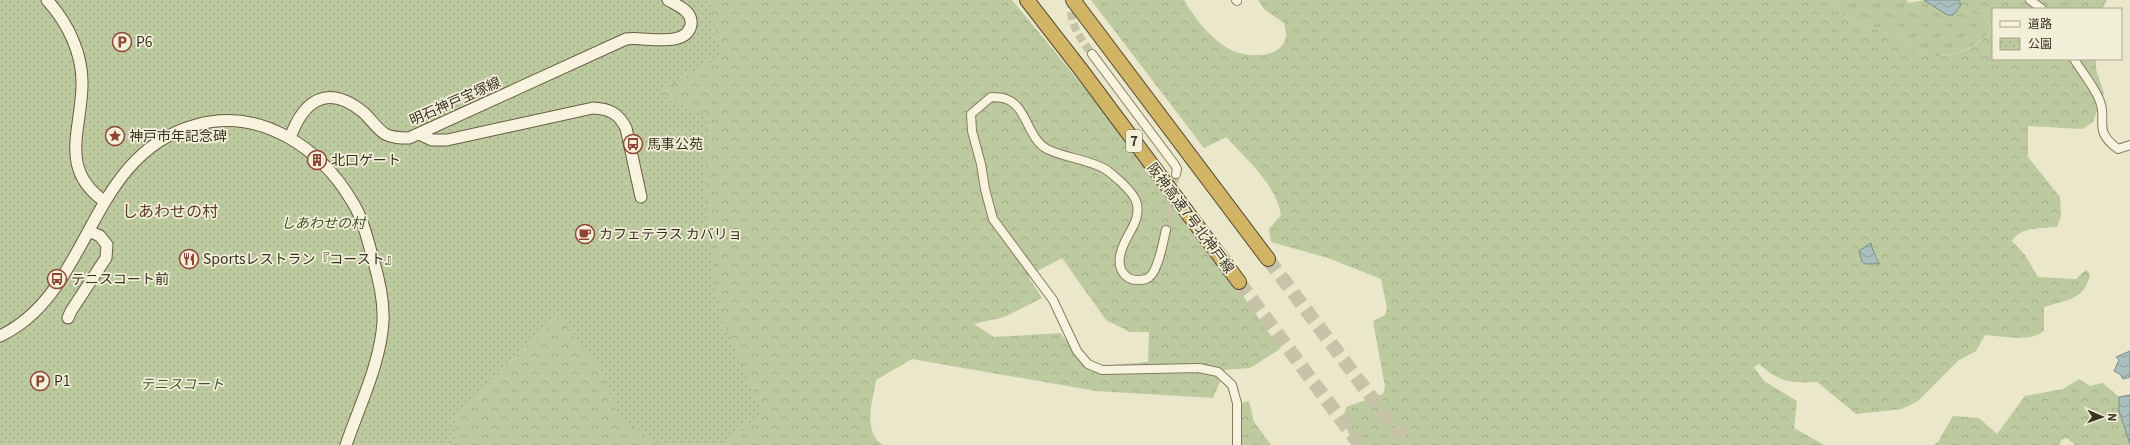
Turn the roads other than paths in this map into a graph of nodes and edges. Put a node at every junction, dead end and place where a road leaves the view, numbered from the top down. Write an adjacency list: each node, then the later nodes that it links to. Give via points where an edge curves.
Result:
1 (47, 0): 14 (street, via 65,23 76,46 80,63 82,85 75,158 83,182)
2 (668, 0): 9 (street, 明石神戸宝塚線, via 688,13 691,20 690,28 685,36 677,40 626,39)
3 (1027, 0): 18 (highway, 阪神高速7号北神戸線 / 7)
4 (1073, 0): 17 (highway)
5 (2030, 0): 6 (street)
6 (2041, 8)
7 (1092, 54): 12 (street, via 1175,165)
8 (2075, 60): 11 (street, via 2100,100 2102,128 2108,142 2118,149)
9 (419, 134): 10 (street, 明石神戸宝塚線, via 409,138 387,135 348,101 338,98 323,99 309,104 296,122); 13 (street, via 432,140 447,140 593,108 605,108 614,112 626,128)
10 (290, 138): 14 (street, via 264,126 242,121 196,125 168,136 146,149 116,182); 21 (street, via 307,150 335,178 354,204 383,299 379,348)
11 (2130, 145)
12 (1176, 174)
13 (641, 197)
14 (104, 201): 16 (street)
15 (1166, 230): 22 (street, via 1152,275 1147,279 1136,280 1124,276 1120,268 1121,251 1138,211 1132,194 1105,169 1047,148 1036,139 1012,102 991,97 971,114 984,189 993,219 1053,300 1077,351 1088,364 1102,370 1199,368 1218,372 1232,385 1237,403)
16 (89, 231): 19 (street, via 100,236 107,245 106,258); 20 (street, via 50,295 32,316 14,330)
17 (1268, 259)
18 (1239, 282)
19 (68, 318)
20 (0, 336)
21 (346, 445)
22 (1237, 445)

